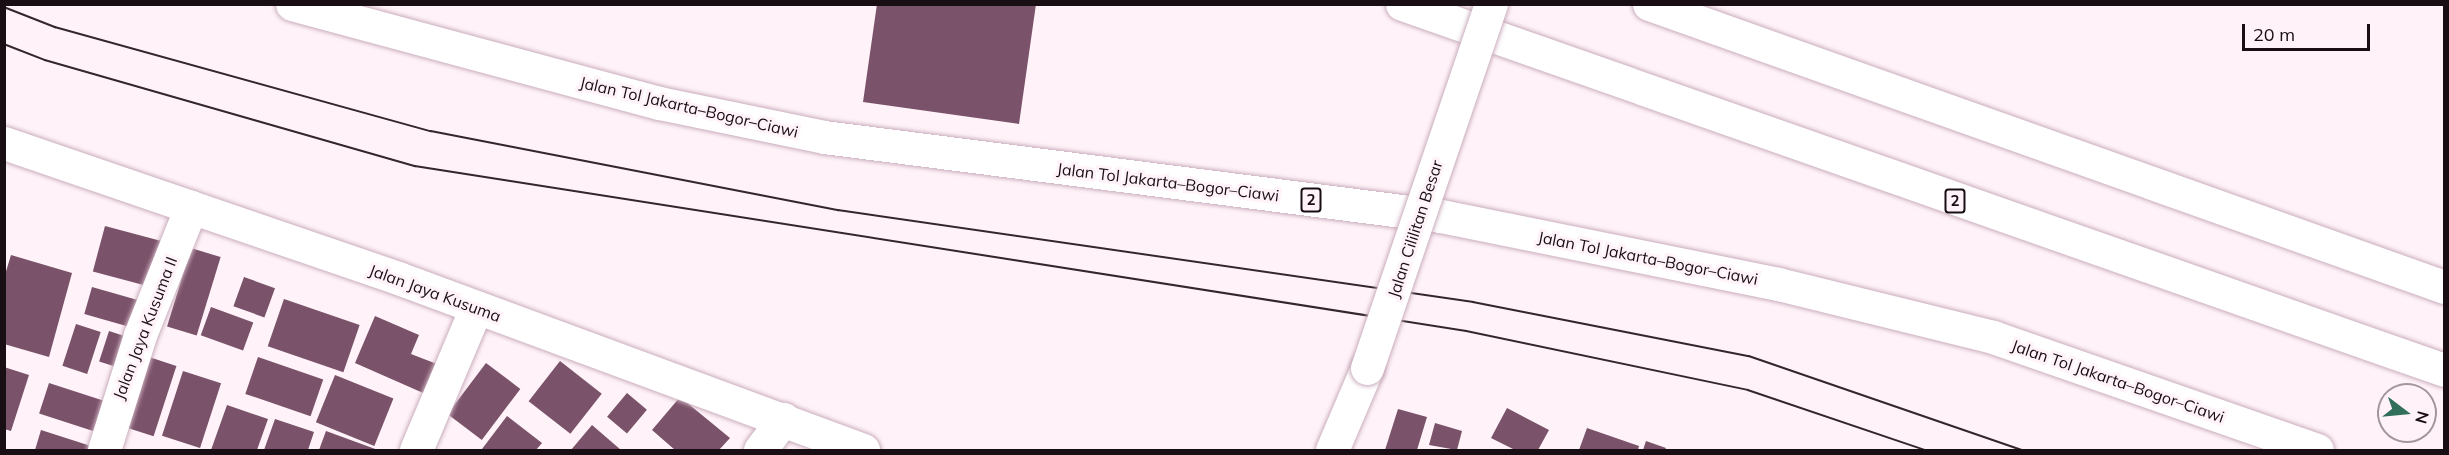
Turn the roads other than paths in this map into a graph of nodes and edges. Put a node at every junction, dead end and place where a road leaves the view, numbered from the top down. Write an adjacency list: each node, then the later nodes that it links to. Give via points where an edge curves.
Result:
1 (292, 4): 16 (main road, Jalan Tol Jakarta–Bogor–Ciawi / 2, via 658,103 824,136 1441,216 1778,284 1993,337)
2 (1402, 4): 9 (main road, 2)
3 (1491, 4): 15 (main road, Jalan Cililitan Besar, bridge, via 1367,368)
4 (1649, 4): 7 (main road)
5 (4, 142): 6 (main road, Jalan Jaya Kusuma)
6 (191, 207): 8 (main road, Jalan Jaya Kusuma); 11 (main road, Jalan Jaya Kusuma II, via 136,346)
7 (2445, 287)
8 (476, 308): 10 (main road, Jalan Jaya Kusuma); 12 (main road)
9 (2445, 370)
10 (783, 420): 13 (main road); 14 (main road, Jalan Jaya Kusuma)
11 (104, 450)
12 (416, 450)
13 (760, 450)
14 (863, 450)
15 (1332, 450)
16 (2317, 450)

